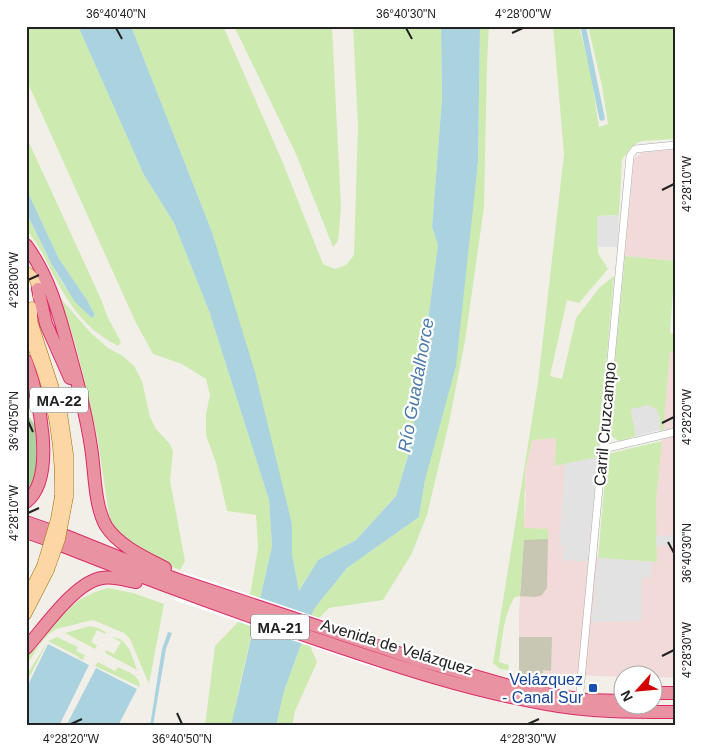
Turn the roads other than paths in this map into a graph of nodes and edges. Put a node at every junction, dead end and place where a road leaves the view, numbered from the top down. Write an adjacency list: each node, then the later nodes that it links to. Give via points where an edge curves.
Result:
1 (675, 145): 10 (street, Carril Cruzcampo, via 635,149 630,156)
2 (26, 245): 9 (highway, via 53,294 77,377)
3 (26, 271): 4 (main road, via 36,281)
4 (38, 290): 5 (main road, MA-22, via 36,301); 9 (highway, via 46,324 75,390)
5 (29, 309): 11 (main road, MA-22, via 64,420 68,454)
6 (26, 332): 11 (main road, MA-22, via 56,423)
7 (26, 361): 12 (highway, via 39,403 43,452 37,490)
8 (675, 432): 10 (street)
9 (89, 435): 17 (highway, via 98,504 106,526 125,546)
10 (603, 449): 23 (street, Carril Cruzcampo)
11 (64, 496): 15 (main road, MA-22, bridge)
12 (26, 502)
13 (26, 522): 15 (highway, Avenida de Velázquez / MA-21)
14 (26, 532): 15 (highway, Avenida de Velázquez / MA-21)
15 (56, 538): 16 (main road, bridge); 17 (highway, Avenida de Velázquez / MA-21)
16 (45, 568): 18 (main road); 19 (main road)
17 (179, 586): 20 (highway, via 117,578 101,578 85,584); 21 (highway, Avenida de Velázquez / MA-21, via 240,614); 21 (highway, Avenida de Velázquez / MA-21, via 192,579 202,587)
18 (26, 598)
19 (26, 615)
20 (26, 648)
21 (385, 656): 22 (highway, Avenida de Velázquez / MA-21); 26 (highway, Avenida de Velázquez / MA-21, via 492,693 538,703)
22 (467, 674): 23 (highway, via 479,673 529,686); 25 (highway, Avenida de Velázquez / MA-21, via 551,695)
23 (580, 691): 24 (highway)
24 (614, 692)
25 (614, 701)
26 (614, 711)
27 (644, 714): 28 (highway, via 654,718)
28 (675, 718)

